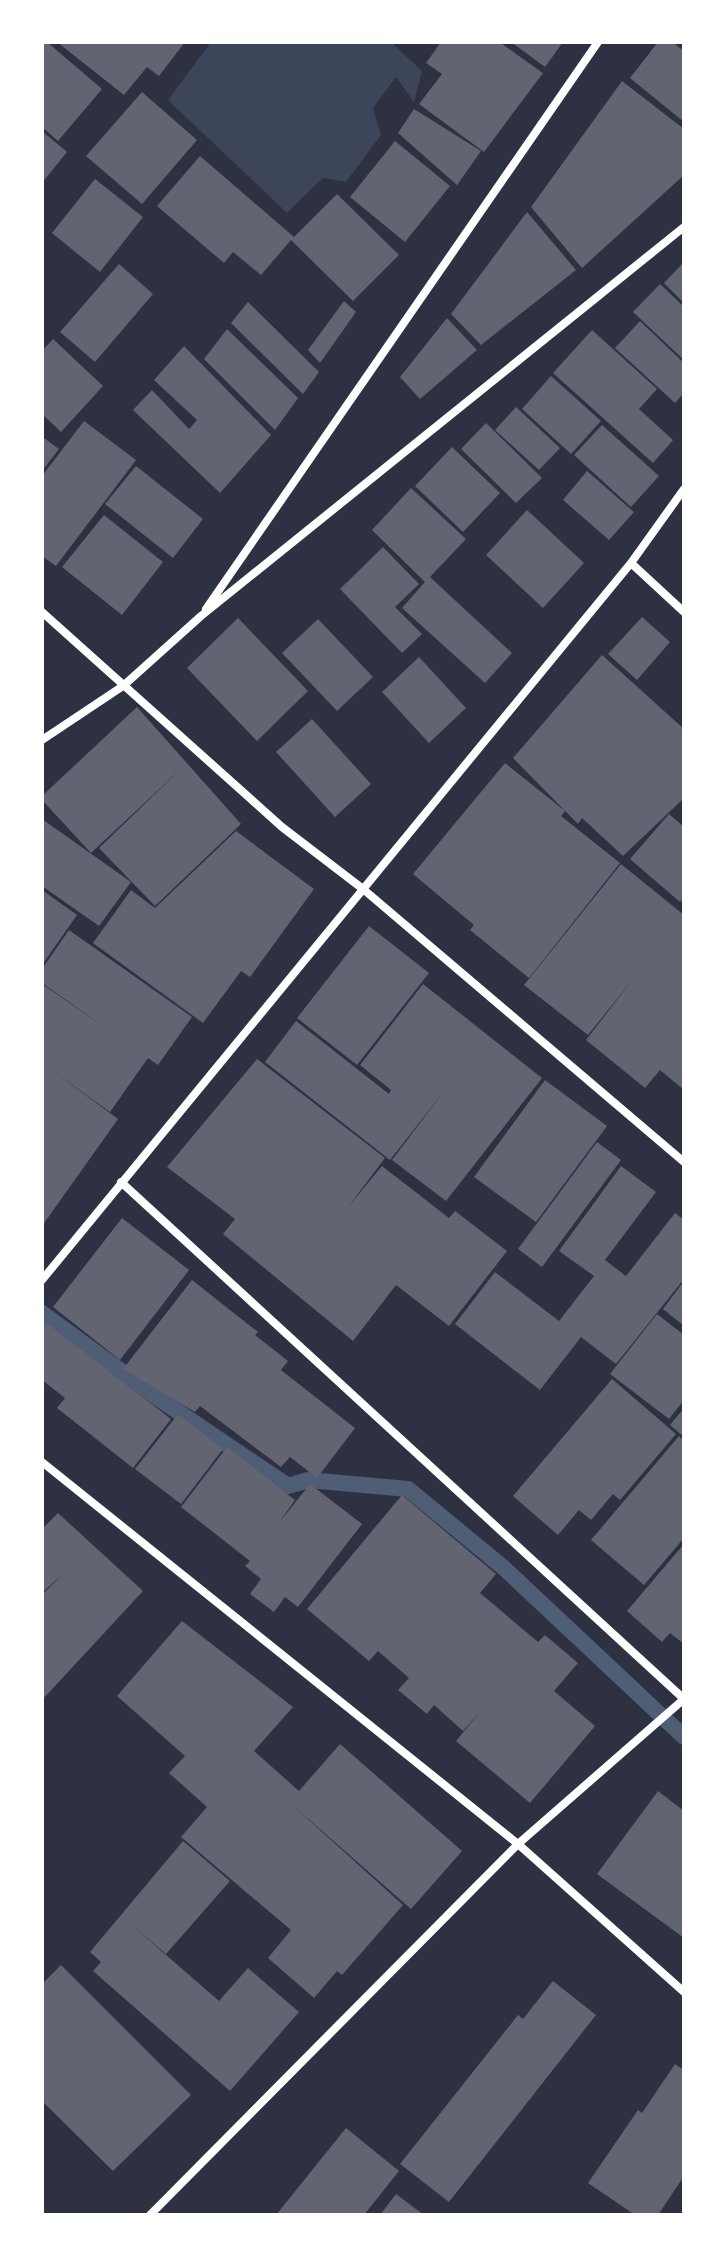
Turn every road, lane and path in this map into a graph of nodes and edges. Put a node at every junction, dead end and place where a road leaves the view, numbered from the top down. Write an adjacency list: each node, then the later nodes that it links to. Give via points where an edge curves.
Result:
1 (598, 42): 7 (street)
2 (684, 227): 7 (street)
3 (684, 489): 4 (street)
4 (631, 563): 6 (street); 10 (street)
5 (42, 612): 8 (street)
6 (684, 612)
7 (201, 616): 8 (street)
8 (123, 686): 9 (street); 10 (street, via 282,827)
9 (42, 740)
10 (363, 889): 11 (street); 12 (street)
11 (684, 1162)
12 (121, 1182): 13 (street); 15 (street)
13 (42, 1280)
14 (42, 1462): 16 (street)
15 (684, 1699): 16 (street)
16 (518, 1844): 17 (street); 18 (street)
17 (684, 1992)
18 (150, 2215)

